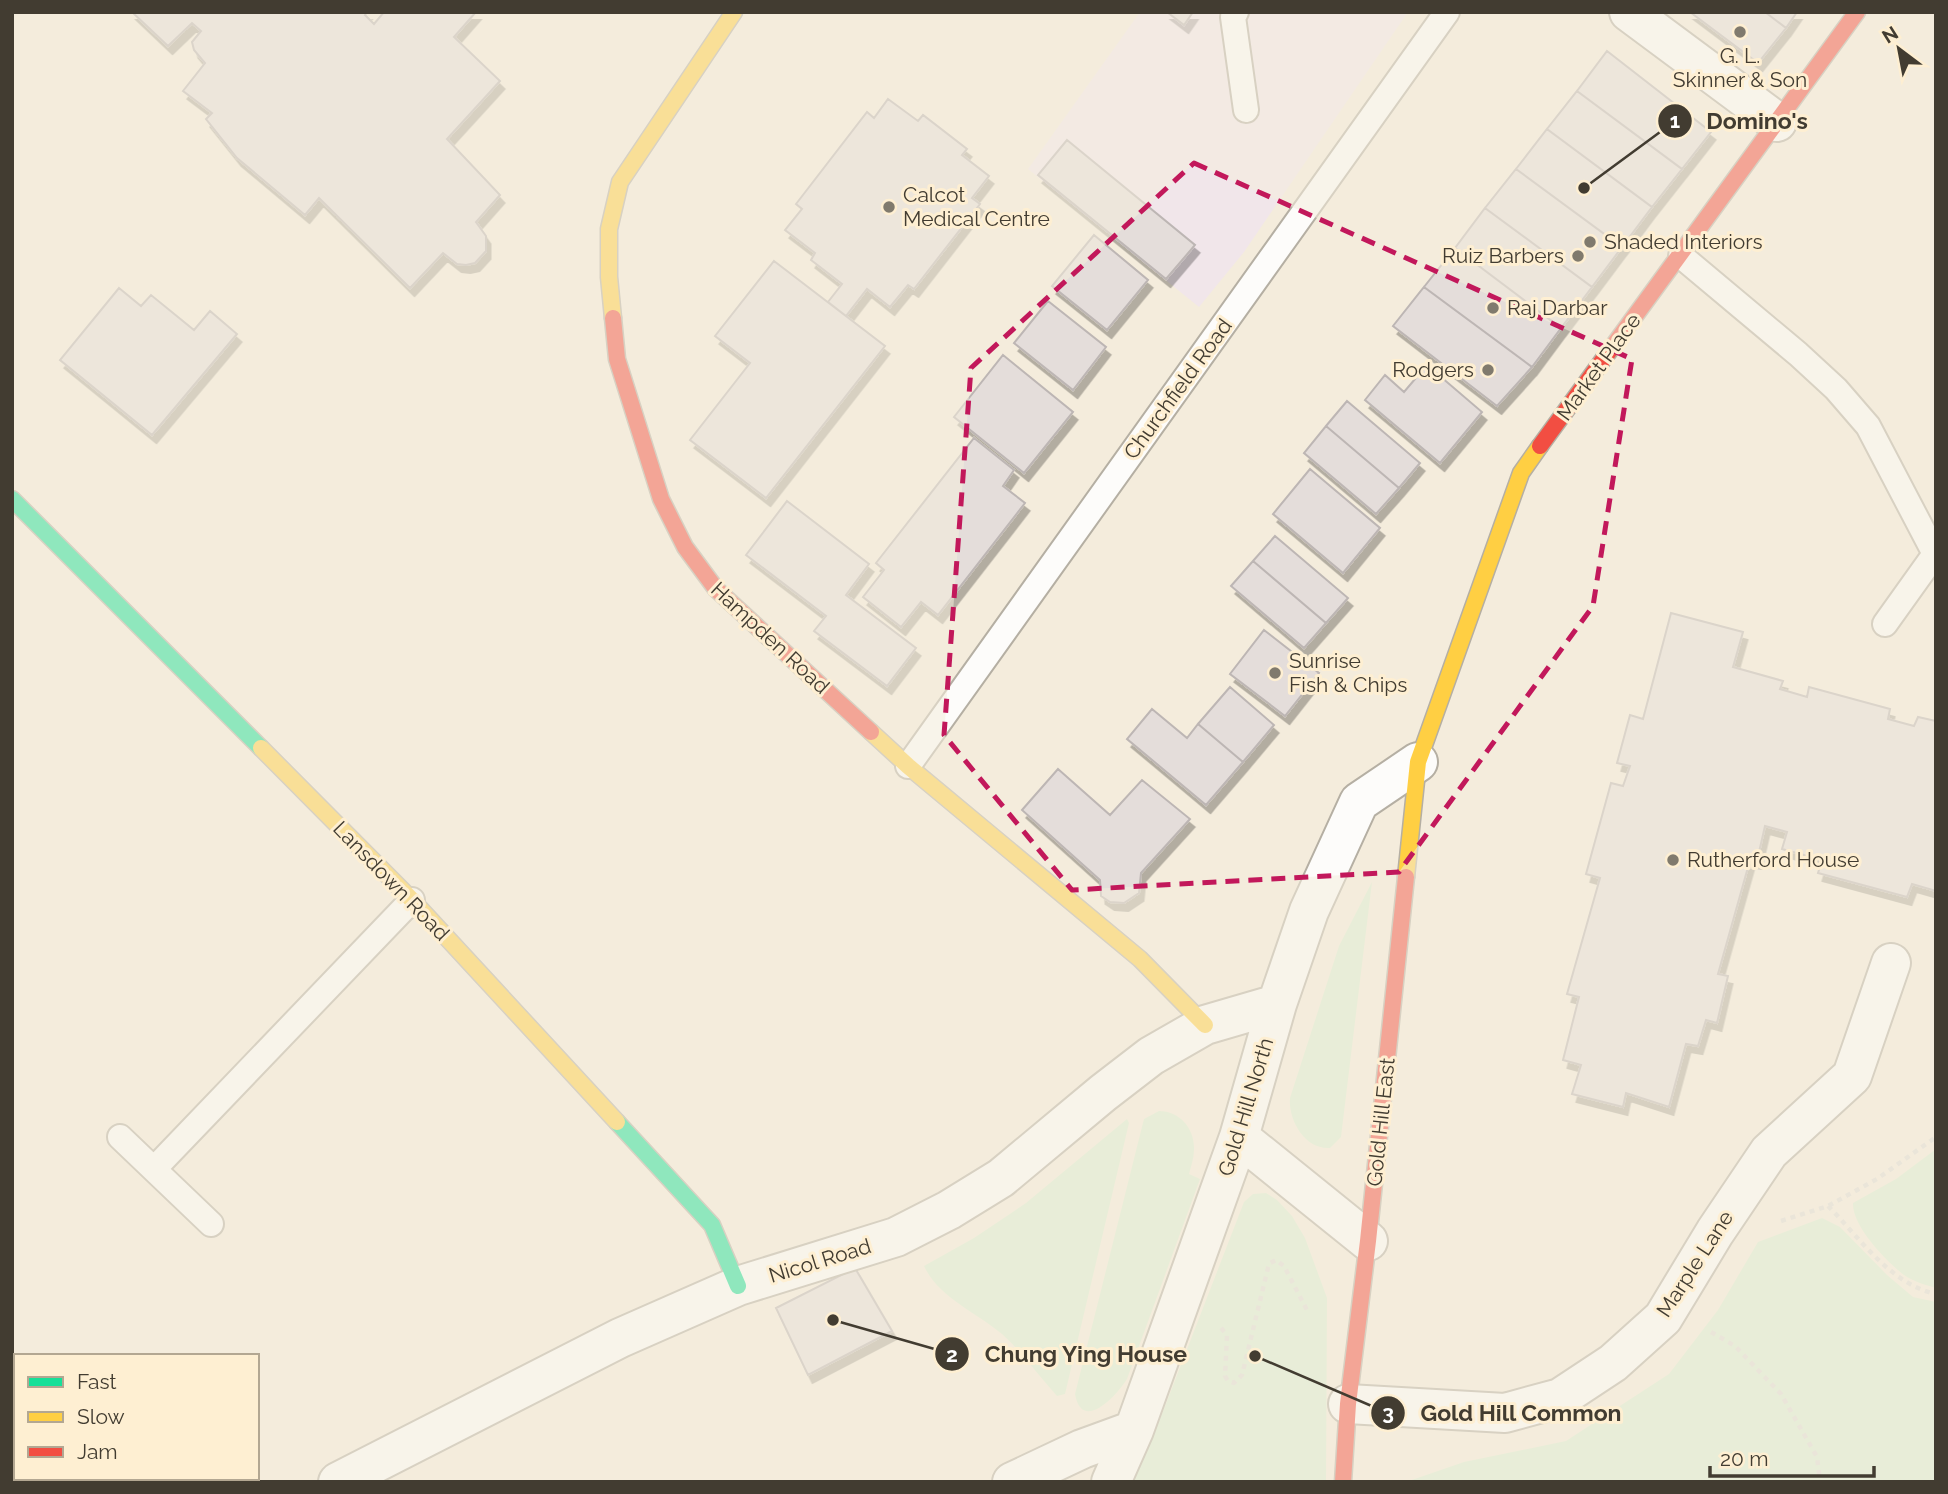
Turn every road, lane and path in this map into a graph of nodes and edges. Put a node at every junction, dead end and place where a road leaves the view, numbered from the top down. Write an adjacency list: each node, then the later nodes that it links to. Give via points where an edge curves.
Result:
1 (734, 12): 12 (street, Hampden Road, via 620,182 609,229 617,359 661,499 685,547 716,589)
2 (1236, 12): 6 (lane, via 1233,17)
3 (1447, 12): 12 (lane, Churchfield Road)
4 (1629, 12): 7 (street)
5 (1857, 12): 7 (street, Market Place)
6 (1247, 110)
7 (1777, 122): 8 (street, Market Place)
8 (1681, 256): 10 (lane, via 1798,354 1868,426 1935,554); 11 (street, Market Place, via 1521,473)
9 (12, 499): 13 (street, Lansdown Road)
10 (1885, 624)
11 (1418, 762): 15 (street, Gold Hill North, via 1359,802 1308,911); 24 (street, Gold Hill East)
12 (908, 766): 16 (street, Hampden Road, via 1140,959)
13 (412, 900): 20 (lane); 25 (street, Lansdown Road, via 712,1225)
14 (1891, 963): 30 (street, Marple Lane, via 1852,1076 1769,1152 1663,1318 1613,1363 1560,1398 1505,1413)
15 (1277, 1004): 16 (street, Nicol Road); 18 (street, Gold Hill North)
16 (1205, 1025): 25 (street, Nicol Road, via 1151,1056 1001,1178 949,1210 896,1237)
17 (120, 1136): 20 (lane)
18 (1239, 1137): 24 (street); 31 (street, Gold Hill North)
19 (1936, 1137): 21 (path, via 1877,1179)
20 (155, 1168): 23 (lane)
21 (1828, 1206): 22 (path); 26 (path, via 1900,1279)
22 (1777, 1223)
23 (211, 1224)
24 (1368, 1241): 27 (street, Gold Hill East)
25 (738, 1286): 32 (street, Nicol Road, via 620,1338)
26 (1936, 1294)
27 (1358, 1320): 28 (path, via 1312,1321 1276,1260 1268,1268 1242,1375 1234,1383 1225,1376 1227,1335); 30 (street, Gold Hill East)
28 (1218, 1325)
29 (1705, 1329): 36 (path, via 1735,1346 1781,1394 1817,1457)
30 (1348, 1404): 35 (street, Gold Hill East)
31 (1134, 1430): 33 (street); 34 (street, Gold Hill North)
32 (338, 1482)
33 (1012, 1482)
34 (1111, 1482)
35 (1343, 1482)
36 (1820, 1482)

